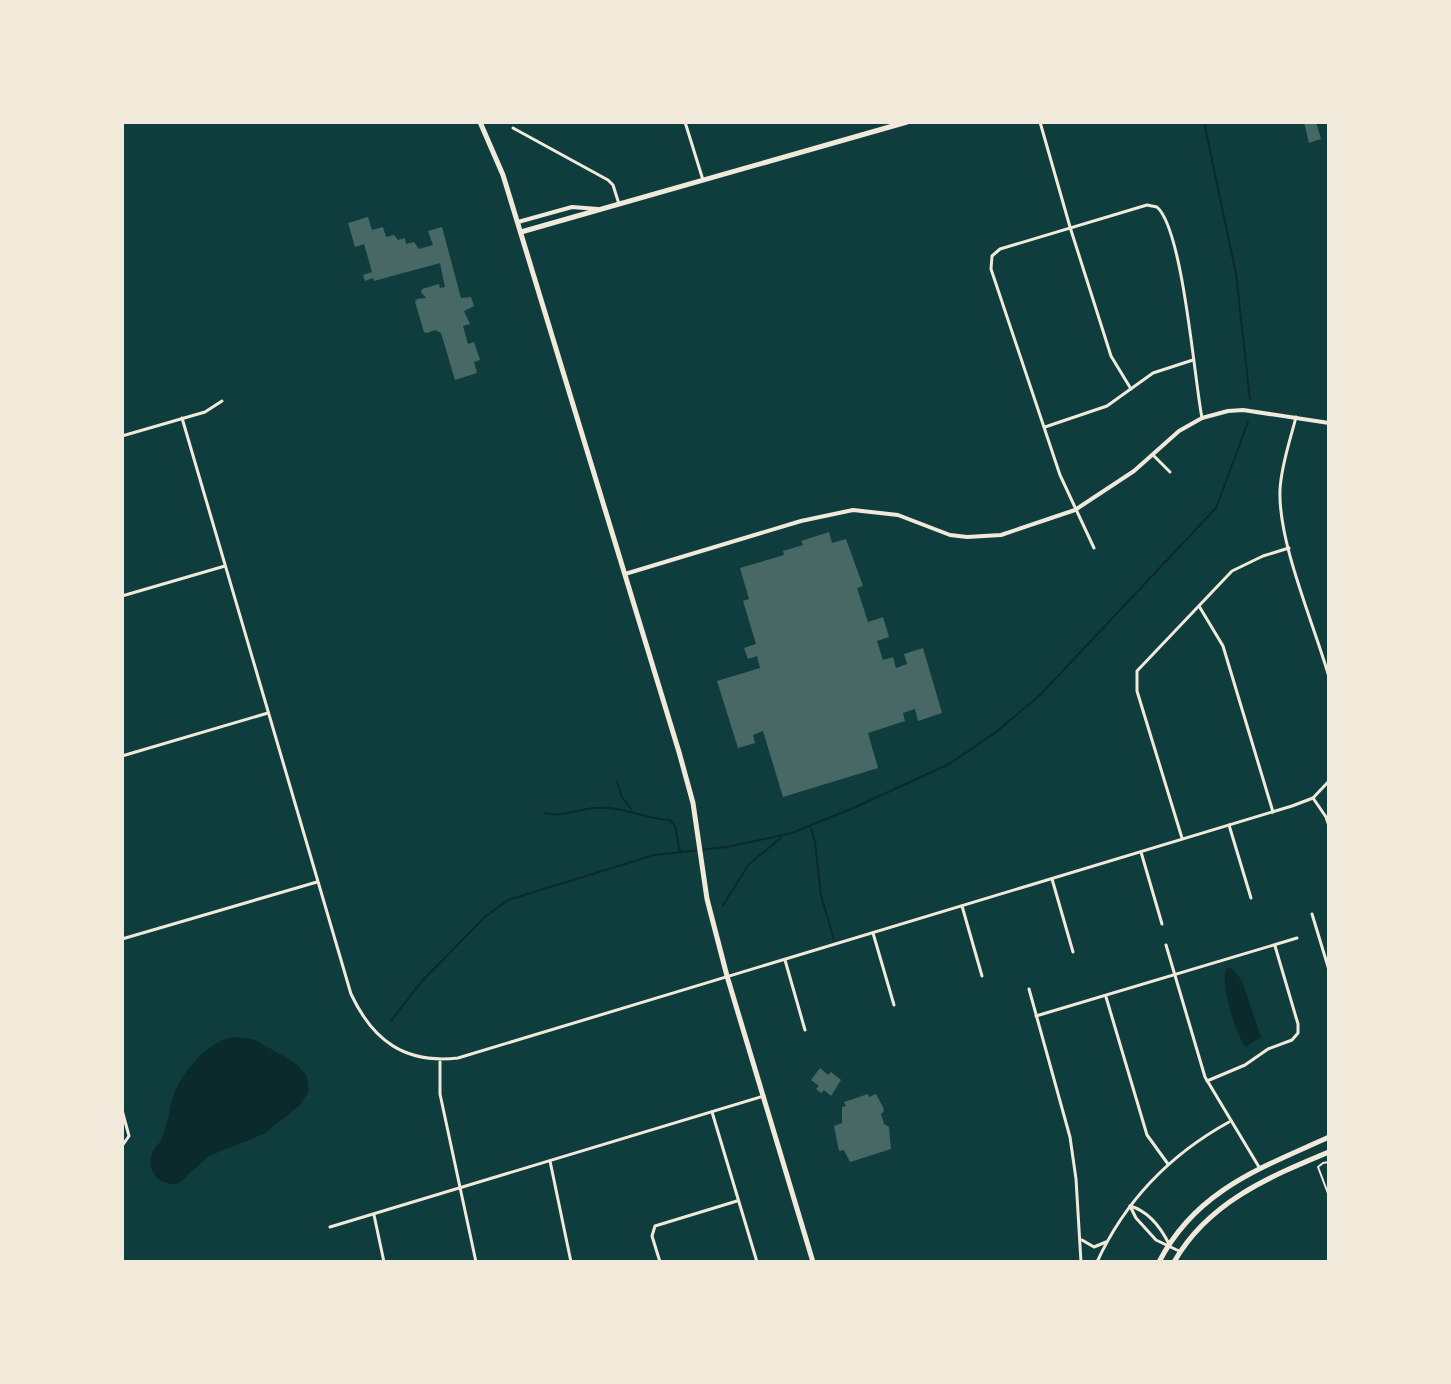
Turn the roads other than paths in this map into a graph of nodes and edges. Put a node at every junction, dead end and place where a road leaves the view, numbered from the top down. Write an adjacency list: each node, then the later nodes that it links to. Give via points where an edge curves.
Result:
1 (480, 122): 9 (main road)
2 (685, 122): 6 (street)
3 (907, 122): 6 (main road)
4 (1040, 122): 10 (street)
5 (513, 128): 7 (street, via 608,180)
6 (703, 180): 7 (main road)
7 (619, 204): 8 (main road)
8 (600, 209): 9 (street, via 572,207); 11 (main road)
9 (518, 222): 11 (main road)
10 (1070, 227): 12 (street, via 1147,205 1162,211 1180,273); 13 (street, via 1111,356); 19 (street, via 1000,249 991,261)
11 (521, 232): 27 (main road)
12 (1193, 360): 13 (street, via 1164,368); 17 (street)
13 (1131, 389): 19 (street, via 1107,406)
14 (222, 401): 16 (street)
15 (1296, 417): 17 (street, via 1243,410); 18 (street); 25 (street, via 1280,489)
16 (182, 418): 20 (street); 26 (street)
17 (1202, 418): 21 (street)
18 (1329, 423)
19 (1045, 427): 23 (street)
20 (122, 436)
21 (1153, 455): 22 (street); 23 (street)
22 (1170, 472)
23 (1075, 510): 24 (street); 27 (street, via 1001,535 967,537 898,515 853,510)
24 (1094, 548)
25 (1289, 548): 29 (street, via 1232,571); 30 (street)
26 (225, 566): 28 (street); 32 (street)
27 (625, 574): 56 (main road, via 693,803 700,865)
28 (122, 596)
29 (1199, 606): 36 (street, via 1223,646); 39 (street, via 1136,676)
30 (1327, 665): 31 (street)
31 (1329, 677)
32 (268, 713): 33 (street); 42 (street)
33 (122, 756)
34 (1329, 781): 35 (street)
35 (1313, 798): 36 (street); 38 (street)
36 (1273, 812): 37 (street)
37 (1229, 825): 39 (street); 43 (street)
38 (1329, 826)
39 (1182, 838): 40 (street)
40 (1141, 852): 41 (street); 46 (street)
41 (1052, 879): 44 (street); 52 (street)
42 (317, 882): 49 (street); 63 (street, via 361,1018 380,1039 405,1053)
43 (1251, 898)
44 (962, 906): 47 (street); 57 (street)
45 (1312, 914): 54 (street)
46 (1162, 924)
47 (873, 933): 53 (street); 60 (street)
48 (1297, 938): 51 (street)
49 (122, 939)
50 (1166, 945): 55 (street)
51 (1275, 946): 55 (street); 64 (street, via 1298,1033)
52 (1073, 952)
53 (785, 960): 56 (street); 62 (street)
54 (1329, 970)
55 (1174, 975): 59 (street); 64 (street)
56 (727, 976): 63 (street); 65 (main road)
57 (982, 976)
58 (1029, 989): 61 (street)
59 (1105, 995): 61 (street); 73 (street, via 1147,1135)
60 (894, 1005)
61 (1036, 1016): 80 (street, via 1070,1137)
62 (805, 1030)
63 (440, 1060): 75 (street, via 440,1094)
64 (1207, 1081): 68 (street)
65 (764, 1096): 67 (street); 89 (main road)
66 (122, 1110): 70 (street, via 129,1136)
67 (711, 1112): 72 (street); 76 (street)
68 (1230, 1121): 73 (street); 74 (street)
69 (1329, 1137): 74 (main road)
70 (122, 1146)
71 (1329, 1152): 83 (main road, via 1253,1185 1220,1207)
72 (550, 1161): 75 (street); 86 (street)
73 (1168, 1164): 77 (street)
74 (1259, 1167): 82 (main road, via 1212,1197)
75 (461, 1188): 78 (street); 85 (street)
76 (739, 1201): 87 (street, via 655,1226 652,1236); 88 (street)
77 (1130, 1206): 81 (street); 82 (street, via 1141,1209); 82 (street, via 1156,1240)
78 (374, 1214): 79 (street); 84 (street)
79 (330, 1227)
80 (1079, 1233): 81 (street, via 1092,1247); 90 (street)
81 (1108, 1239): 91 (street)
82 (1170, 1245): 83 (street); 92 (main road)
83 (1180, 1252): 93 (main road)
84 (384, 1262)
85 (476, 1262)
86 (571, 1262)
87 (660, 1262)
88 (757, 1262)
89 (813, 1262)
90 (1081, 1262)
91 (1097, 1262)
92 (1159, 1262)
93 (1174, 1262)

